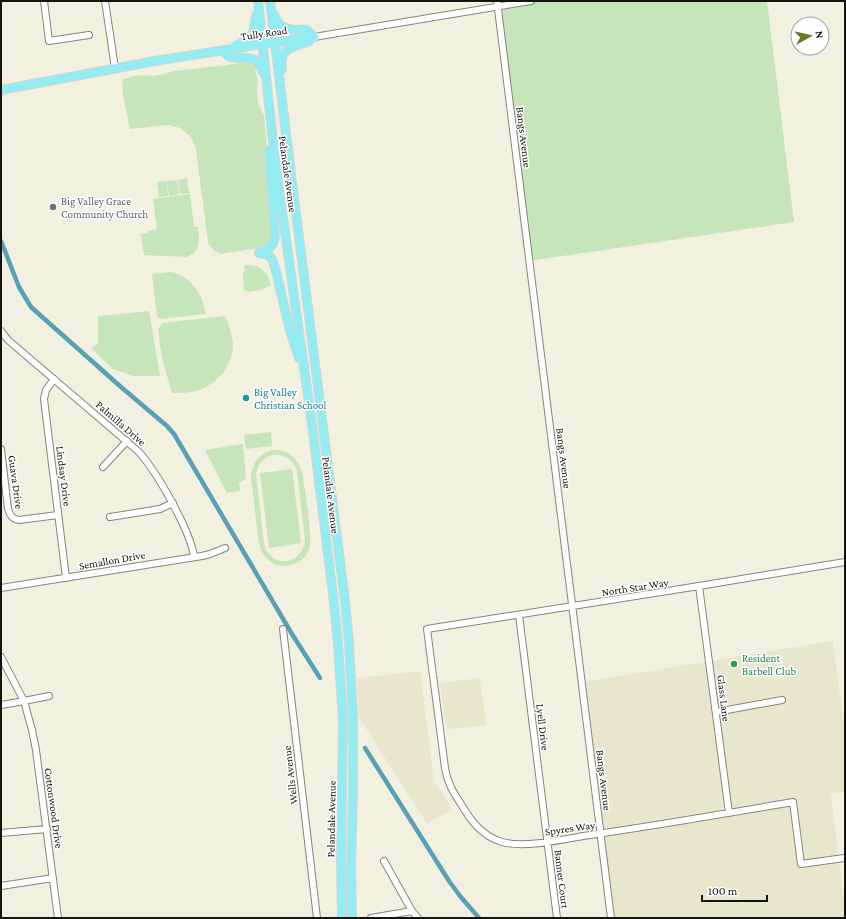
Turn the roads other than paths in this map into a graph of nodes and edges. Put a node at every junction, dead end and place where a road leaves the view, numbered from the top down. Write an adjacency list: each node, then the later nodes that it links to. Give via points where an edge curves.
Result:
1 (44, 1): 7 (street, via 49,41)
2 (105, 1): 12 (street)
3 (531, 1): 5 (street, Tully Road)
4 (259, 4): 10 (main road, Pelandale Avenue); 11 (main road, Pelandale Avenue, via 252,34 235,47)
5 (497, 4): 8 (street, Tully Road); 33 (street, Bangs Avenue)
6 (271, 5): 8 (main road, Pelandale Avenue, via 279,24 283,27 308,31); 9 (main road, Pelandale Avenue)
7 (89, 35)
8 (314, 37): 9 (main road, Tully Road); 14 (main road, Pelandale Avenue, via 286,51 282,58 282,73)
9 (275, 42): 10 (main road, Tully Road); 14 (main road, Pelandale Avenue)
10 (262, 44): 11 (main road, Tully Road); 13 (main road, Pelandale Avenue)
11 (223, 50): 12 (main road, Tully Road); 13 (main road, Pelandale Avenue, via 230,57 254,60)
12 (115, 68): 15 (main road, Tully Road)
13 (266, 77): 16 (main road, Pelandale Avenue)
14 (279, 80): 56 (main road, Pelandale Avenue, via 349,643 353,719)
15 (1, 90)
16 (271, 124): 18 (main road, Pelandale Avenue); 18 (main road, via 269,155 275,236 272,247 260,253 272,259 290,331)
17 (1, 331): 19 (street, Palmilla Drive)
18 (304, 369): 55 (main road, Pelandale Avenue, via 334,603 343,720)
19 (54, 379): 20 (street, Palmilla Drive); 25 (street, Lindsay Drive, via 46,390 44,399)
20 (127, 441): 22 (street); 24 (street, Palmilla Drive, via 145,458)
21 (1, 449): 23 (street, Guava Drive)
22 (103, 467)
23 (3, 477): 25 (street, Guava Drive, via 12,518 19,520)
24 (173, 503): 26 (street, via 160,509); 28 (street, Palmilla Drive, via 191,541)
25 (58, 515): 30 (street, Lindsay Drive)
26 (110, 517)
27 (225, 548): 28 (street, Semallon Drive, via 210,554)
28 (194, 556): 30 (street, Semallon Drive)
29 (845, 562): 31 (street, North Star Way)
30 (66, 578): 32 (street, Semallon Drive)
31 (699, 586): 33 (street, North Star Way); 42 (street, Glass Lane)
32 (1, 588)
33 (572, 607): 34 (street, North Star Way); 46 (street, Bangs Avenue)
34 (519, 615): 36 (street, North Star Way); 47 (street, Lyell Drive)
35 (283, 630): 54 (street, Wells Avenue)
36 (428, 630): 47 (street, Spyres Way, via 445,768 451,788 472,821 492,838 516,844)
37 (1, 657): 40 (street, Cottonwood Drive)
38 (49, 696): 40 (street)
39 (782, 700): 42 (street)
40 (24, 701): 41 (street); 44 (street, Cottonwood Drive, via 36,750)
41 (1, 705)
42 (716, 712): 43 (street, Glass Lane)
43 (729, 812): 46 (street, Spyres Way); 48 (street, Spyres Way, via 793,802 801,864)
44 (47, 829): 45 (street); 50 (street, Cottonwood Drive)
45 (1, 833)
46 (601, 834): 47 (street, Spyres Way); 60 (street, Bangs Avenue)
47 (547, 842): 59 (street, Banner Court)
48 (845, 860)
49 (384, 861): 52 (street)
50 (54, 878): 51 (street); 53 (street, Cottonwood Drive)
51 (1, 886)
52 (412, 911): 57 (street); 58 (street)
53 (58, 918)
54 (317, 918)
55 (342, 918)
56 (352, 918)
57 (371, 918)
58 (418, 918)
59 (557, 918)
60 (611, 918)

